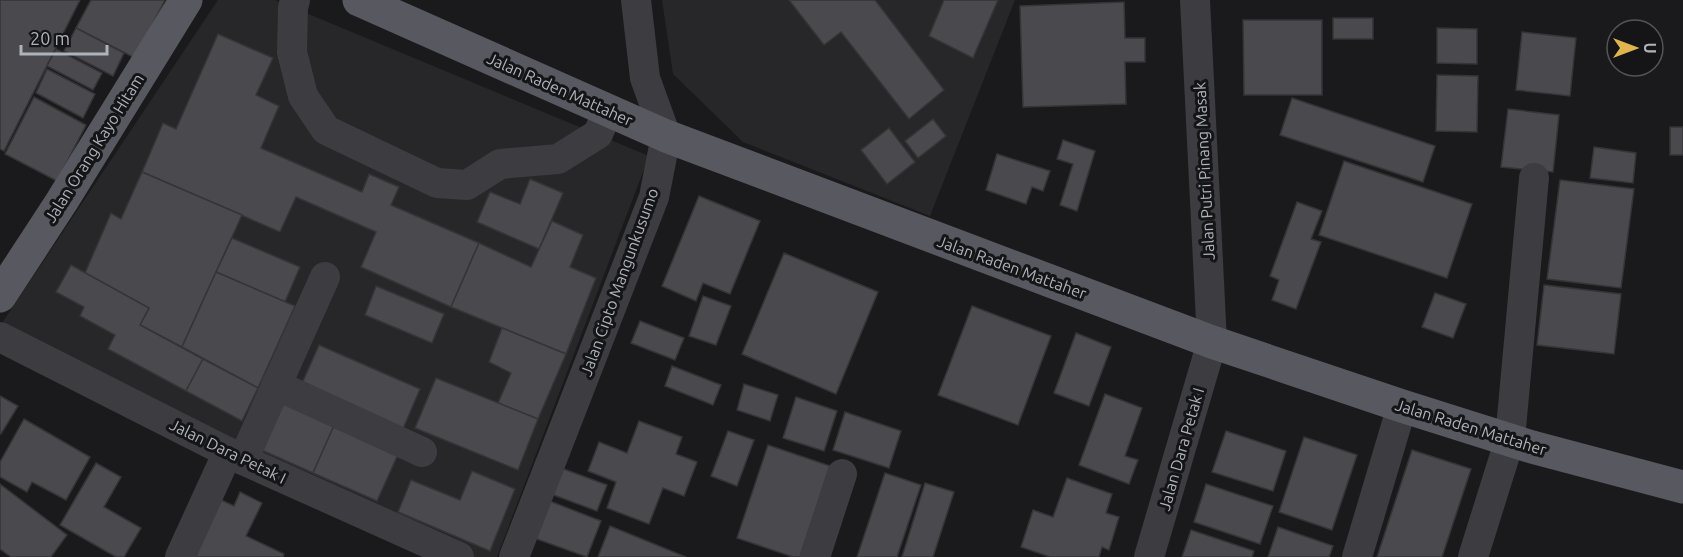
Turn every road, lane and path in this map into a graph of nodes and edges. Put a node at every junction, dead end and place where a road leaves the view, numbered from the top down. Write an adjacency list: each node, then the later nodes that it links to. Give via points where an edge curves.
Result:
1 (186, 0): 10 (main road, Jalan Orang Kayo Hitam)
2 (296, 0): 6 (street, via 292,52 303,96 326,130 437,183 467,185 500,164 558,159 598,134)
3 (359, 0): 6 (main road, Jalan Raden Mattaher)
4 (636, 0): 7 (street, via 645,78)
5 (1204, 0): 12 (street, Jalan Putri Pinang Masak)
6 (608, 110): 7 (main road, Jalan Raden Mattaher)
7 (666, 136): 12 (main road, Jalan Raden Mattaher); 22 (street, Jalan Cipto Mangunkusumo, via 654,196)
8 (1534, 178): 15 (street)
9 (325, 277): 13 (street)
10 (0, 296)
11 (0, 337): 17 (street, Jalan Dara Petak I)
12 (1212, 342): 14 (main road, Jalan Raden Mattaher); 24 (street, Jalan Dara Petak I)
13 (276, 385): 16 (street); 17 (street)
14 (1402, 406): 15 (main road, Jalan Raden Mattaher); 25 (street)
15 (1510, 439): 19 (main road, Jalan Raden Mattaher); 26 (street)
16 (422, 452)
17 (235, 456): 20 (street); 21 (street, Jalan Dara Petak I)
18 (842, 474): 23 (street)
19 (1683, 487)
20 (180, 557)
21 (459, 557)
22 (514, 557)
23 (815, 557)
24 (1149, 557)
25 (1357, 557)
26 (1473, 557)

